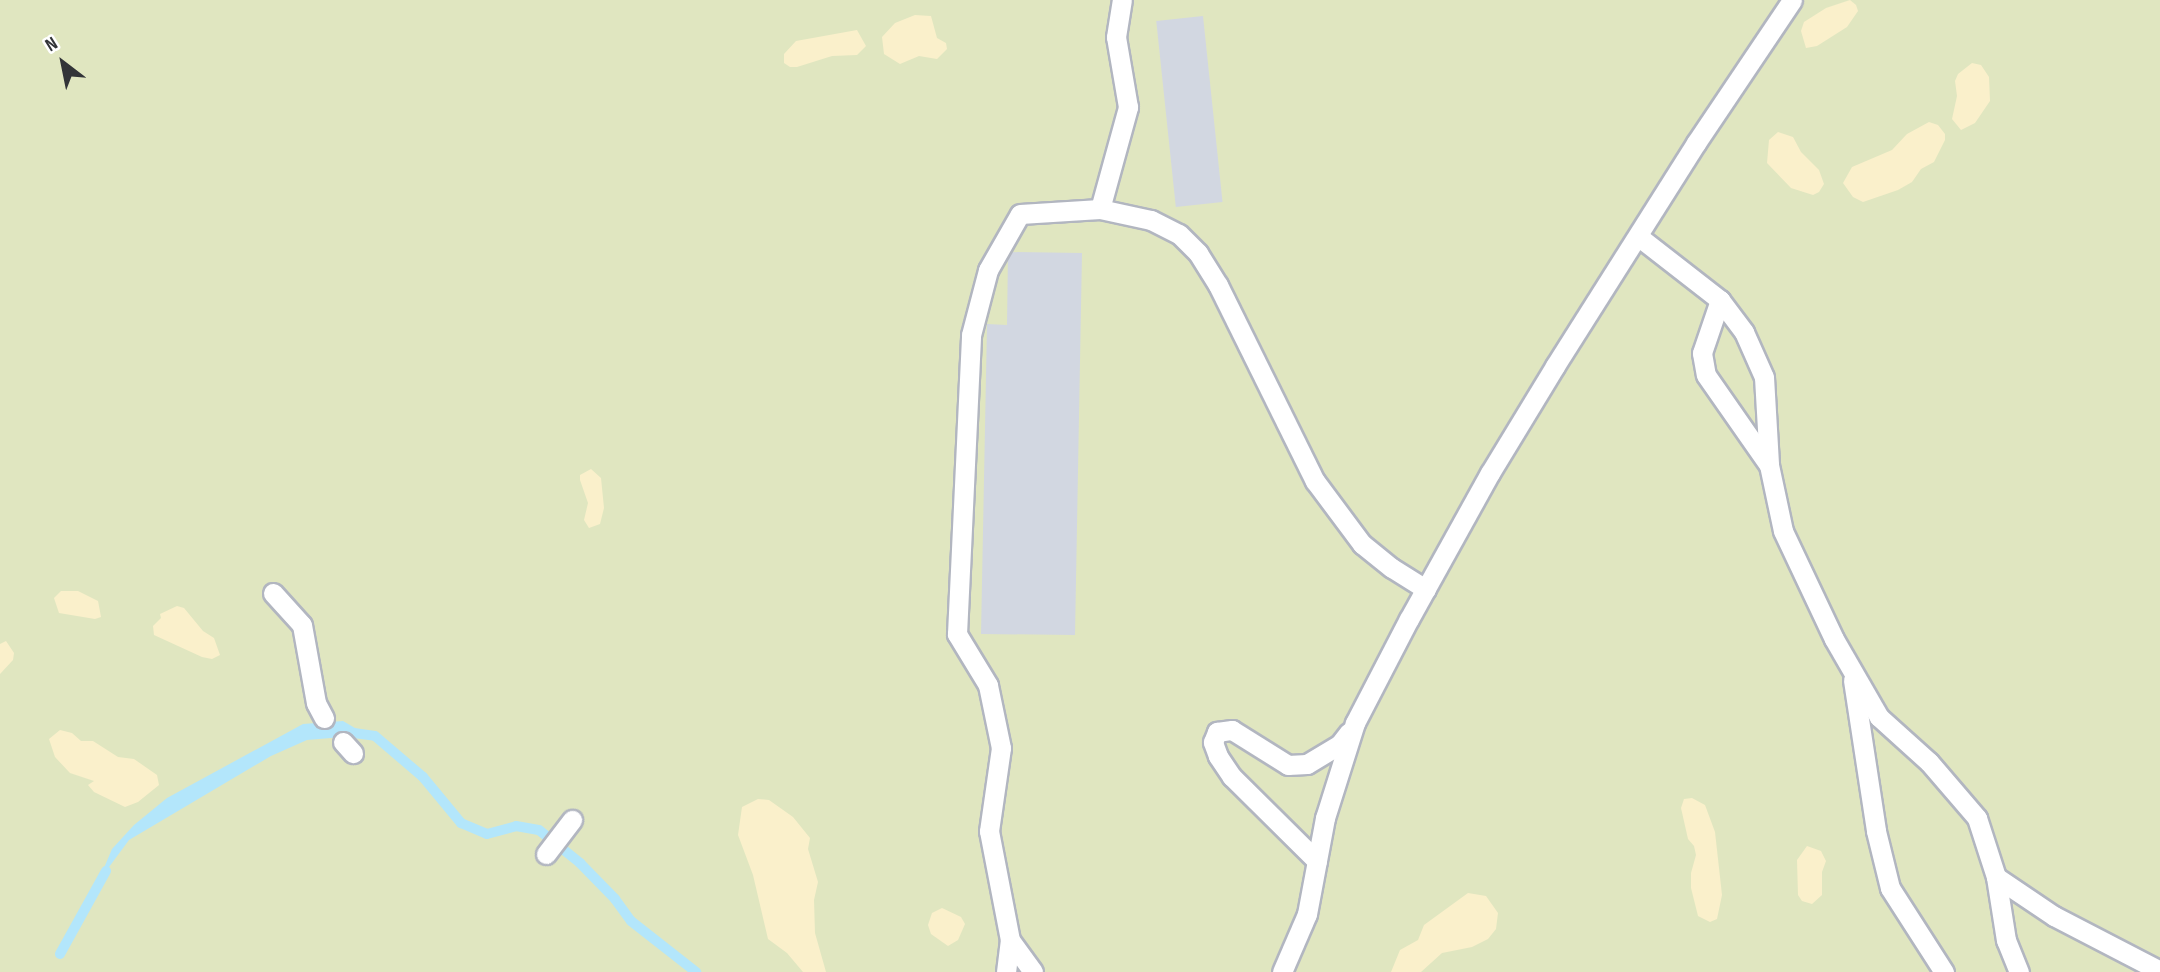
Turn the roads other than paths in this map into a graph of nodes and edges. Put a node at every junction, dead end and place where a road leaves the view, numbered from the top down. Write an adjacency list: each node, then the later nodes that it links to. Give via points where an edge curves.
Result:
1 (1122, 0): 3 (lane, via 1116,37 1128,107)
2 (1792, 0): 4 (lane)
3 (1100, 209): 7 (lane, via 1151,220 1179,234 1198,253 1315,481 1362,544); 16 (lane, via 1020,214 988,270 971,335 957,634 988,685 1001,748 989,831)
4 (1639, 237): 5 (lane); 7 (lane, via 1526,414)
5 (1720, 300): 6 (lane, via 1744,332 1764,377); 6 (lane, via 1702,353 1706,375)
6 (1769, 465): 9 (lane, via 1783,531)
7 (1426, 589): 11 (lane)
8 (273, 593): 10 (lane, via 302,625 316,703)
9 (1851, 669): 15 (lane, via 1879,717 1929,762 1977,818); 21 (lane, via 1876,831 1890,888)
10 (324, 718)
11 (1355, 723): 14 (lane, via 1325,818); 14 (lane, via 1339,745 1307,764 1288,765 1232,730 1217,732 1213,742 1232,777)
12 (572, 820): 13 (lane)
13 (545, 854)
14 (1317, 861): 20 (lane, via 1307,914)
15 (1996, 877): 17 (lane, via 2054,916); 22 (lane, via 2006,940)
16 (1010, 940): 18 (lane); 19 (lane)
17 (2160, 971)
18 (1006, 972)
19 (1033, 972)
20 (1282, 972)
21 (1944, 972)
22 (2019, 972)

